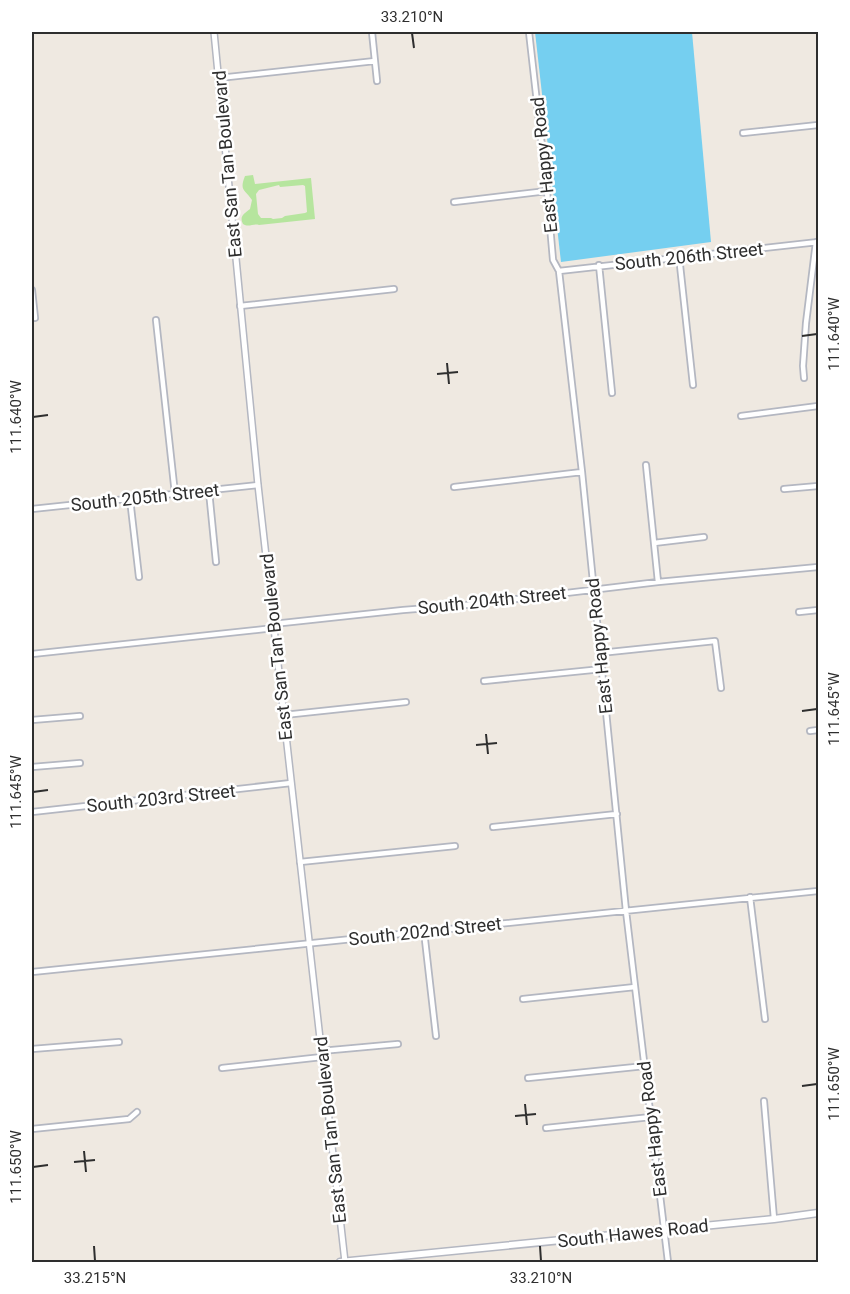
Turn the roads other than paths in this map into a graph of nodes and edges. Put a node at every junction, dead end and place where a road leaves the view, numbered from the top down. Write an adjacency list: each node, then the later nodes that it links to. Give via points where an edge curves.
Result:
1 (214, 32): 5 (street, East San Tan Boulevard)
2 (372, 32): 4 (street)
3 (529, 32): 9 (street, East Happy Road)
4 (375, 61): 5 (street); 6 (street)
5 (219, 78): 17 (street, East San Tan Boulevard)
6 (377, 81)
7 (819, 125): 8 (street)
8 (743, 133)
9 (547, 191): 10 (street); 14 (street, East Happy Road, via 553,260)
10 (454, 202)
11 (817, 242): 12 (street, South 206th Street); 20 (street, via 805,334)
12 (679, 256): 13 (street, South 206th Street); 21 (street)
13 (599, 265): 14 (street, South 206th Street); 22 (street)
14 (559, 271): 26 (street, East Happy Road)
15 (394, 289): 17 (street)
16 (32, 290): 18 (street)
17 (240, 306): 27 (street, East San Tan Boulevard)
18 (35, 318)
19 (156, 320): 32 (street)
20 (804, 378)
21 (693, 385)
22 (612, 393)
23 (819, 406): 24 (street)
24 (741, 416)
25 (646, 465): 36 (street)
26 (582, 472): 29 (street); 41 (street, East Happy Road)
27 (258, 485): 31 (street, South 205th Street); 44 (street, East San Tan Boulevard)
28 (819, 486): 30 (street)
29 (454, 487)
30 (784, 489)
31 (209, 491): 32 (street, South 205th Street); 37 (street)
32 (175, 494): 33 (street, South 205th Street)
33 (130, 499): 34 (street, South 205th Street); 39 (street)
34 (32, 509)
35 (704, 537): 36 (street)
36 (654, 543): 40 (street)
37 (216, 561)
38 (819, 567): 40 (street, South 204th Street)
39 (139, 578)
40 (658, 582): 41 (street, South 204th Street)
41 (593, 589): 44 (street, South 204th Street); 45 (street, East Happy Road)
42 (819, 610): 43 (street)
43 (799, 612)
44 (274, 626): 46 (street, South 204th Street); 51 (street, East San Tan Boulevard)
45 (600, 653): 47 (street, East Happy Road); 49 (street, via 715,641)
46 (32, 654)
47 (602, 669): 48 (street); 60 (street, East Happy Road)
48 (484, 681)
49 (721, 688)
50 (406, 702): 51 (street)
51 (284, 715): 58 (street, East San Tan Boulevard)
52 (80, 716): 53 (street)
53 (32, 720)
54 (819, 730): 55 (street)
55 (810, 731)
56 (81, 763): 57 (street)
57 (32, 767)
58 (291, 783): 59 (street, South 203rd Street); 63 (street, East San Tan Boulevard)
59 (32, 812)
60 (616, 814): 61 (street); 66 (street, East Happy Road)
61 (493, 827)
62 (455, 846): 63 (street)
63 (300, 862): 68 (street, East San Tan Boulevard)
64 (819, 891): 65 (street, South 202nd Street)
65 (750, 897): 66 (street, South 202nd Street); 72 (street)
66 (626, 911): 67 (street, South 202nd Street); 70 (street, East Happy Road)
67 (424, 932): 68 (street, South 202nd Street); 73 (street)
68 (308, 942): 69 (street, South 202nd Street); 77 (street, East San Tan Boulevard)
69 (32, 972)
70 (636, 987): 71 (street); 78 (street, East Happy Road)
71 (523, 999)
72 (765, 1019)
73 (436, 1036)
74 (119, 1042): 76 (street)
75 (398, 1044): 77 (street)
76 (32, 1049)
77 (321, 1054): 79 (street); 89 (street, East San Tan Boulevard)
78 (645, 1066): 80 (street); 83 (street, East Happy Road)
79 (222, 1068)
80 (528, 1078)
81 (764, 1101): 87 (street)
82 (137, 1112): 85 (street, via 129,1119)
83 (651, 1117): 84 (street); 88 (street, East Happy Road)
84 (546, 1128)
85 (32, 1130)
86 (819, 1213): 87 (main road, South Hawes Road)
87 (774, 1219): 88 (main road, South Hawes Road)
88 (664, 1230): 89 (main road, South Hawes Road); 90 (street, East Happy Road)
89 (343, 1262)
90 (668, 1263)

